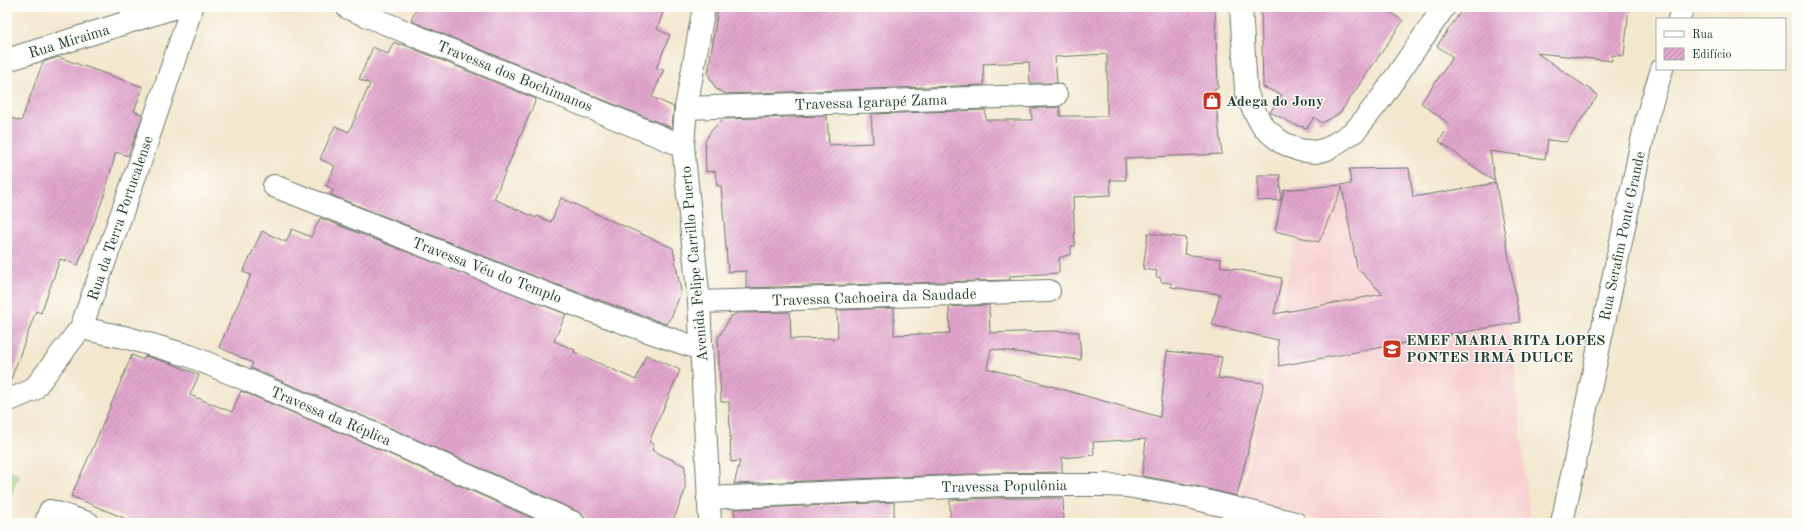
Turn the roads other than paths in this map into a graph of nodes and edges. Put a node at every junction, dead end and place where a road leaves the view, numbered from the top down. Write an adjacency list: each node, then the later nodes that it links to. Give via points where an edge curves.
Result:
1 (176, 7): 9 (street, Rua Miraima)
2 (192, 7): 17 (street, Rua da Terra Portucalense)
3 (349, 7): 13 (street, Travessa dos Bochimanos)
4 (704, 7): 12 (street, Avenida Felipe Carrillo Puerto)
5 (1241, 7): 6 (street, via 1246,90 1251,105 1263,127 1281,142 1299,150 1315,152 1327,149 1355,131 1380,100)
6 (1444, 7)
7 (1683, 7): 8 (street)
8 (1679, 18)
9 (7, 60)
10 (1662, 70): 26 (street, Rua Serafim Ponte Grande, via 1647,116)
11 (1056, 95): 12 (street, Travessa Igarapé Zama)
12 (686, 108): 13 (street, Avenida Felipe Carrillo Puerto)
13 (683, 146): 16 (street, Avenida Felipe Carrillo Puerto)
14 (274, 186): 18 (street, Travessa Véu do Templo, via 479,268 640,329)
15 (1049, 291): 16 (street, Travessa Cachoeira da Saudade)
16 (699, 302): 18 (street, Avenida Felipe Carrillo Puerto)
17 (81, 328): 19 (street, Rua da Terra Portucalense, via 33,390); 23 (street, Travessa da Réplica, via 128,338 190,356)
18 (702, 349): 20 (street, Avenida Felipe Carrillo Puerto)
19 (7, 401)
20 (708, 498): 24 (street, Avenida Felipe Carrillo Puerto); 25 (street, Travessa Populônia, via 999,485 1127,486 1189,497)
21 (46, 523): 22 (street, via 50,510)
22 (88, 523)
23 (574, 523)
24 (710, 523)
25 (1295, 523)
26 (1562, 523)

